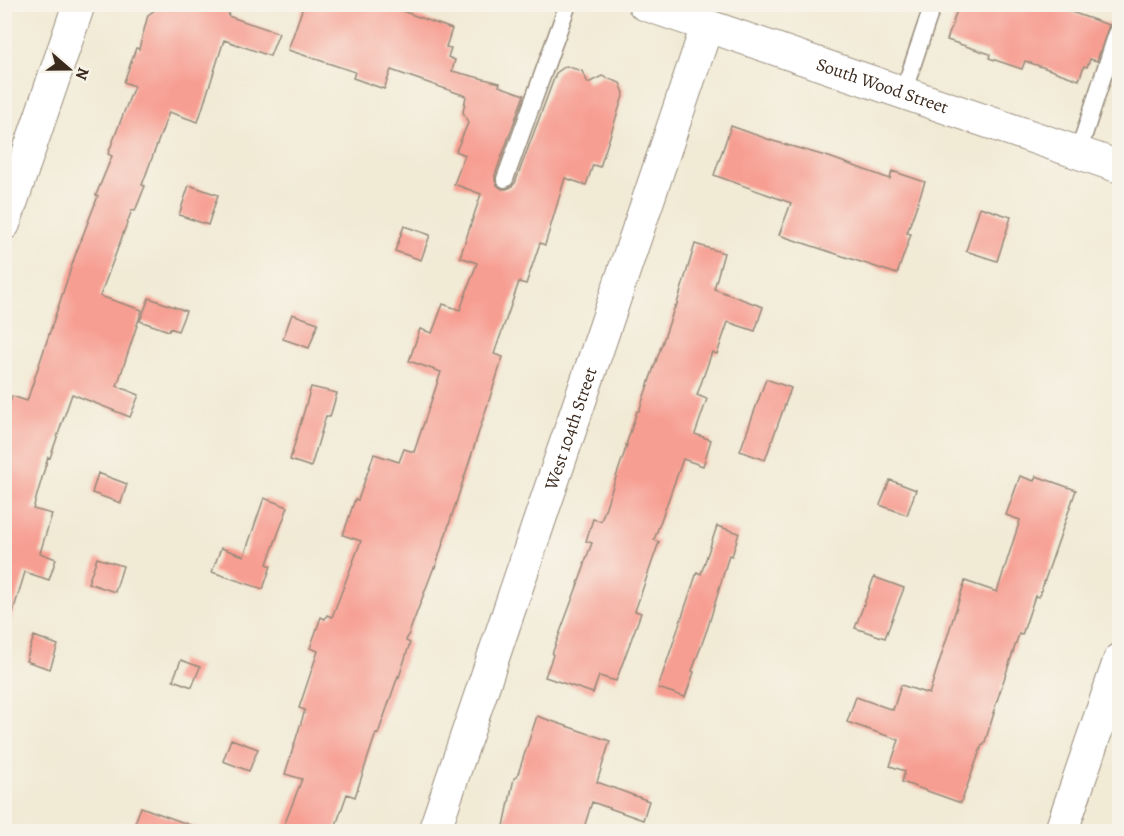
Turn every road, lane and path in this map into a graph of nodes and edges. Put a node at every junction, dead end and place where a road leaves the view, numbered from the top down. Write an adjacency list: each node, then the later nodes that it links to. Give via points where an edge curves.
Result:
1 (79, 4): 11 (street)
2 (568, 4): 10 (lane)
3 (644, 4): 6 (street, South Wood Street)
4 (933, 4): 7 (lane)
5 (1119, 24): 8 (lane)
6 (707, 26): 7 (street, South Wood Street); 13 (street, West 104th Street)
7 (903, 93): 8 (street, South Wood Street)
8 (1078, 153): 9 (street, South Wood Street)
9 (1119, 167)
10 (504, 178)
11 (4, 224)
12 (1119, 660): 14 (main road)
13 (434, 831)
14 (1061, 831)

